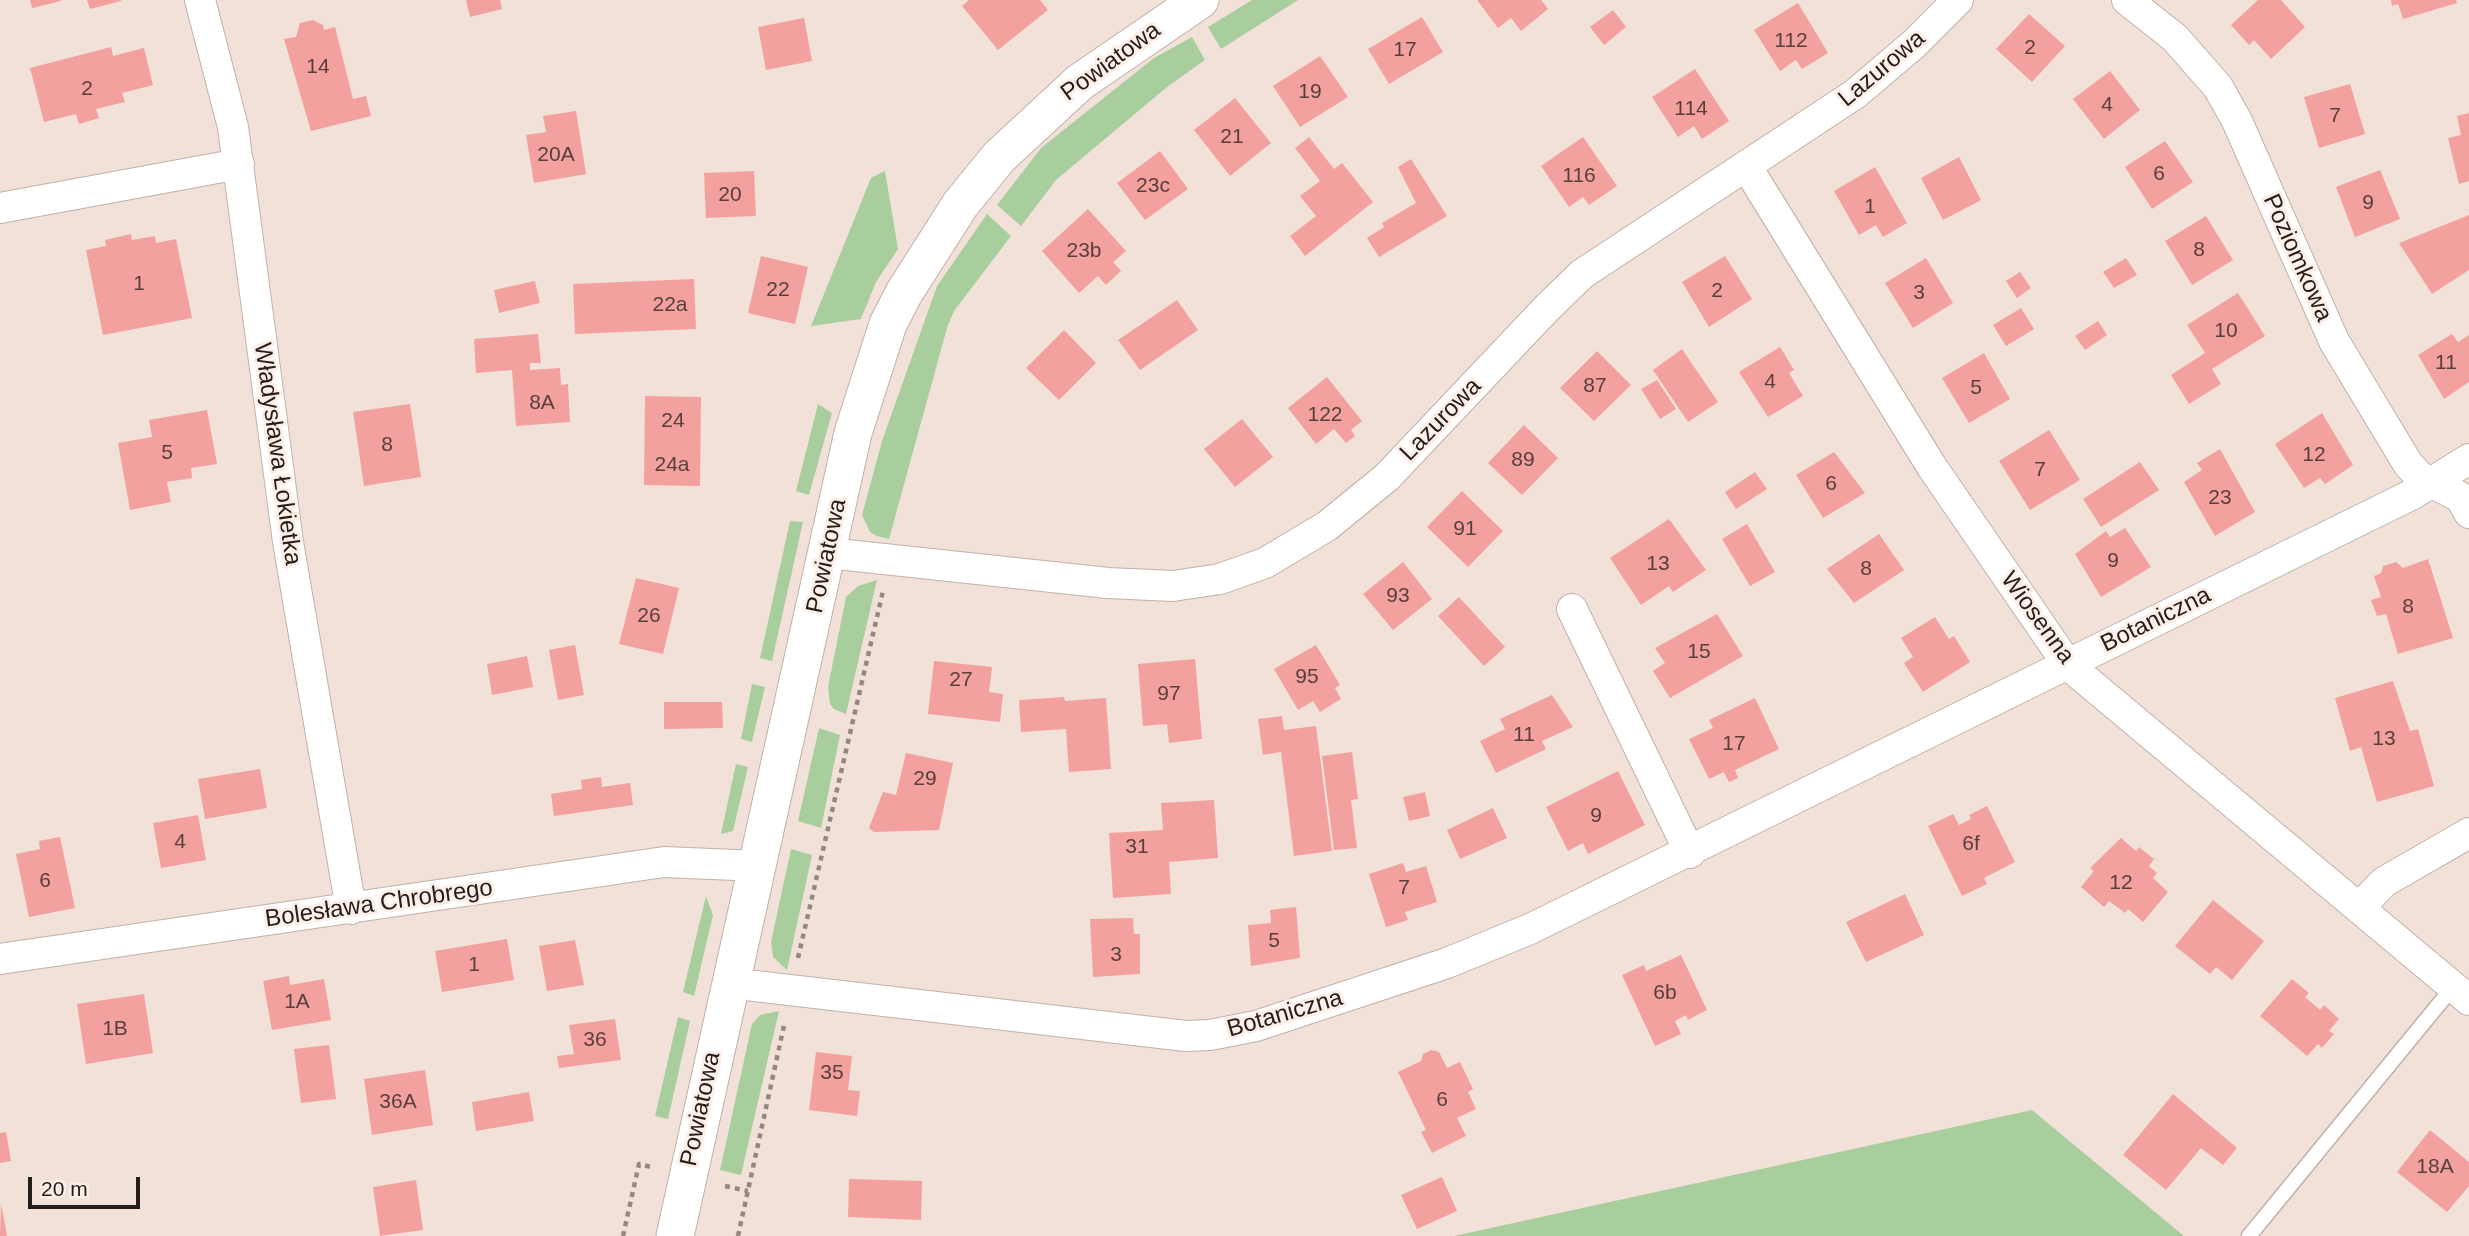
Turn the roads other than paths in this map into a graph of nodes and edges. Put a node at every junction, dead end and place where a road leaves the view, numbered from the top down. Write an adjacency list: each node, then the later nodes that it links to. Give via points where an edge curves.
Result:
1 (200, 0): 5 (street, Władysława Łokietka, via 225,89)
2 (1200, 0): 11 (street, Powiatowa, via 1112,58 1052,106 999,156 960,205 904,293 874,360 853,433)
3 (1958, 0): 6 (street, Lazurowa, via 1876,78)
4 (2127, 0): 9 (street, Poziomkowa, via 2175,38 2218,87 2326,327 2408,464)
5 (239, 164): 7 (street); 18 (street, Władysława Łokietka, via 288,542)
6 (1747, 167): 11 (street, Lazurowa, via 1583,274 1387,477 1327,526 1265,563 1220,579 1162,586); 13 (street, Wiosenna, via 1932,467)
7 (0, 208)
8 (2469, 458): 9 (street, Botaniczna)
9 (2433, 484): 10 (street, Poziomkowa, via 2460,497); 13 (street, Botaniczna)
10 (2469, 513)
11 (828, 553): 16 (street, Powiatowa)
12 (1572, 608): 15 (street)
13 (2068, 665): 15 (street, Botaniczna); 17 (street, Wiosenna)
14 (2469, 833): 17 (street, via 2384,882)
15 (1690, 853): 20 (street, Botaniczna, via 1474,953 1256,1026 1210,1035 1164,1034)
16 (759, 866): 18 (street, Bolesława Chrobrego, via 664,862); 20 (street, Powiatowa)
17 (2359, 908): 21 (street, Wiosenna)
18 (351, 909): 19 (street, Bolesława Chrobrego)
19 (0, 959)
20 (729, 983): 22 (street, Powiatowa)
21 (2461, 994): 23 (lane)
22 (675, 1236)
23 (2249, 1236)

